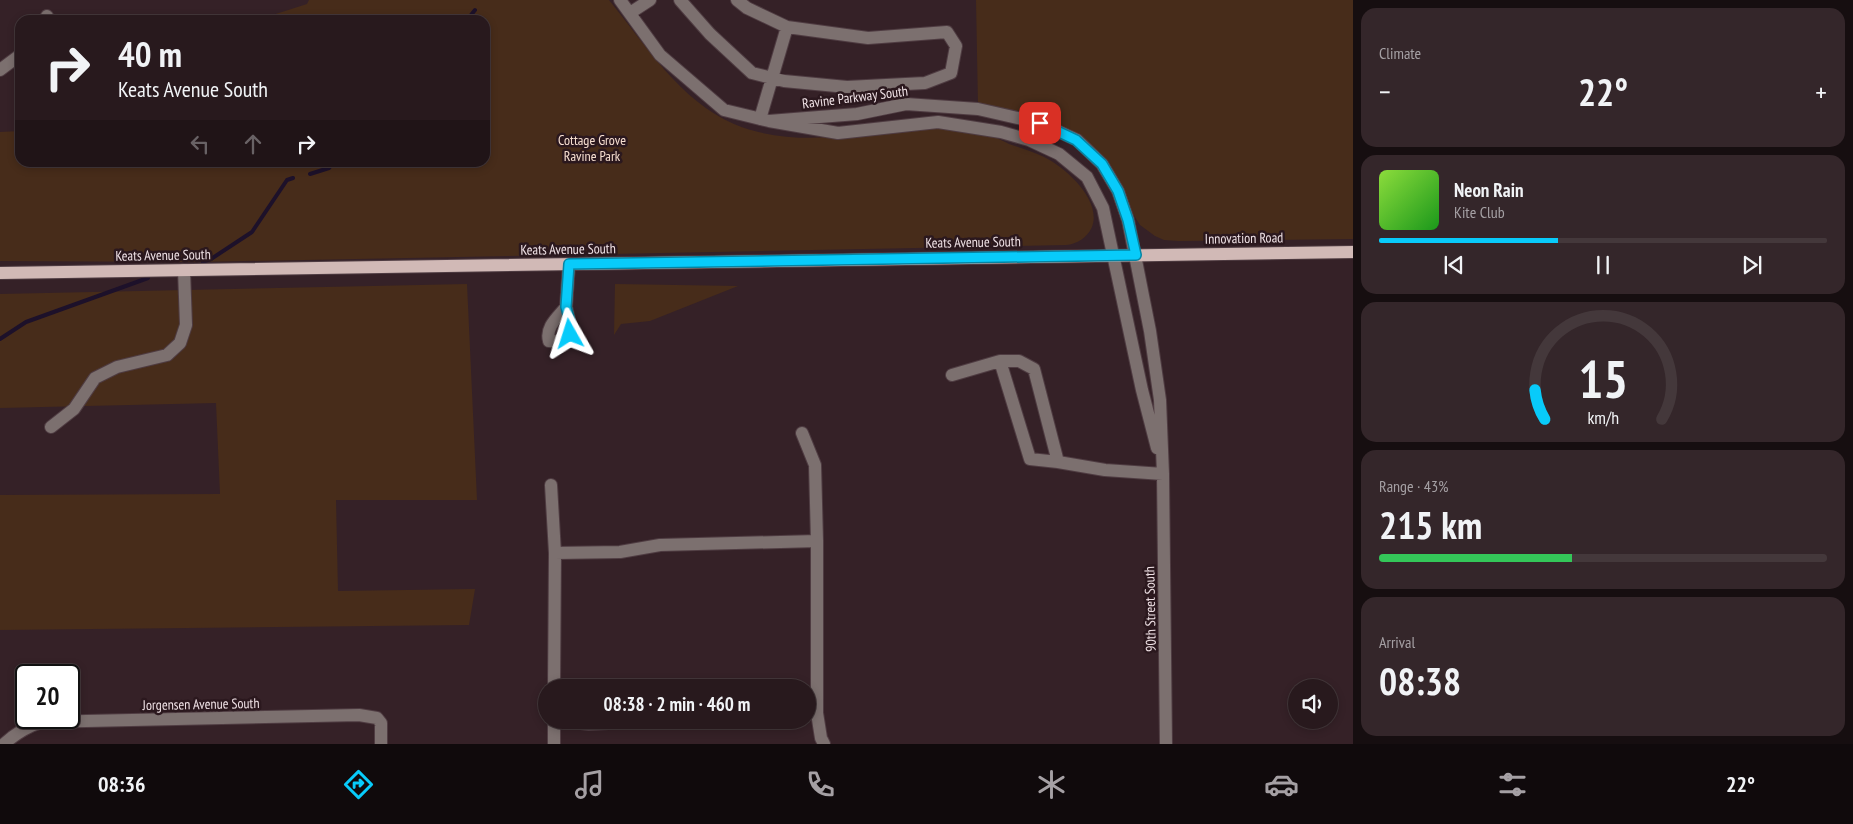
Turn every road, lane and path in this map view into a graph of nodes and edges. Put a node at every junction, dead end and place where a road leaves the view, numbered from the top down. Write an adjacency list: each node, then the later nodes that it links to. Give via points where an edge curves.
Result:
1 (620, 0): 5 (street, Ravine Parkway South)
2 (650, 0): 5 (street)
3 (680, 0): 9 (street, via 710,34 752,73)
4 (737, 0): 6 (street)
5 (630, 13): 10 (street, Ravine Parkway South, via 660,55 724,110)
6 (786, 27): 9 (street); 9 (street, via 868,38 947,32 956,46 951,73 925,84 847,87)
7 (15, 59): 8 (street)
8 (0, 70)
9 (772, 78): 10 (street)
10 (764, 120): 12 (street, Ravine Parkway South, via 838,133 938,122 1030,140 1059,154 1087,177 1103,208); 13 (street, Ravine Parkway South, via 856,114 906,104 978,109 1040,123 1076,140 1102,164 1118,191)
11 (1353, 252): 13 (main road, Innovation Road)
12 (1114, 255): 13 (main road, Keats Avenue South); 14 (main road, Keats Avenue South); 23 (street, 90th Street South, via 1142,390)
13 (1136, 255): 23 (street, 90th Street South, via 1160,400)
14 (569, 264): 15 (main road, Keats Avenue South); 17 (street)
15 (184, 270): 16 (main road, Keats Avenue South); 20 (street, via 186,325 180,343 167,355 118,367 96,378 74,409)
16 (0, 273)
17 (566, 307)
18 (1000, 361): 19 (street); 22 (street, via 1030,459); 22 (street, via 1019,361 1034,369)
19 (952, 375)
20 (51, 426)
21 (802, 433): 25 (street, via 815,465)
22 (1058, 462): 23 (street, via 1105,470)
23 (1164, 474): 35 (street, 90th Street South)
24 (551, 485): 26 (street)
25 (817, 541): 26 (street, via 660,545 620,552); 28 (street)
26 (555, 553): 27 (street)
27 (554, 679)
28 (813, 679)
29 (816, 723): 34 (street)
30 (555, 729): 33 (street)
31 (4, 744): 32 (street, Jorgensen Avenue South, via 41,722 359,715 377,718 381,723)
32 (381, 744)
33 (554, 744)
34 (824, 744)
35 (1166, 744)

